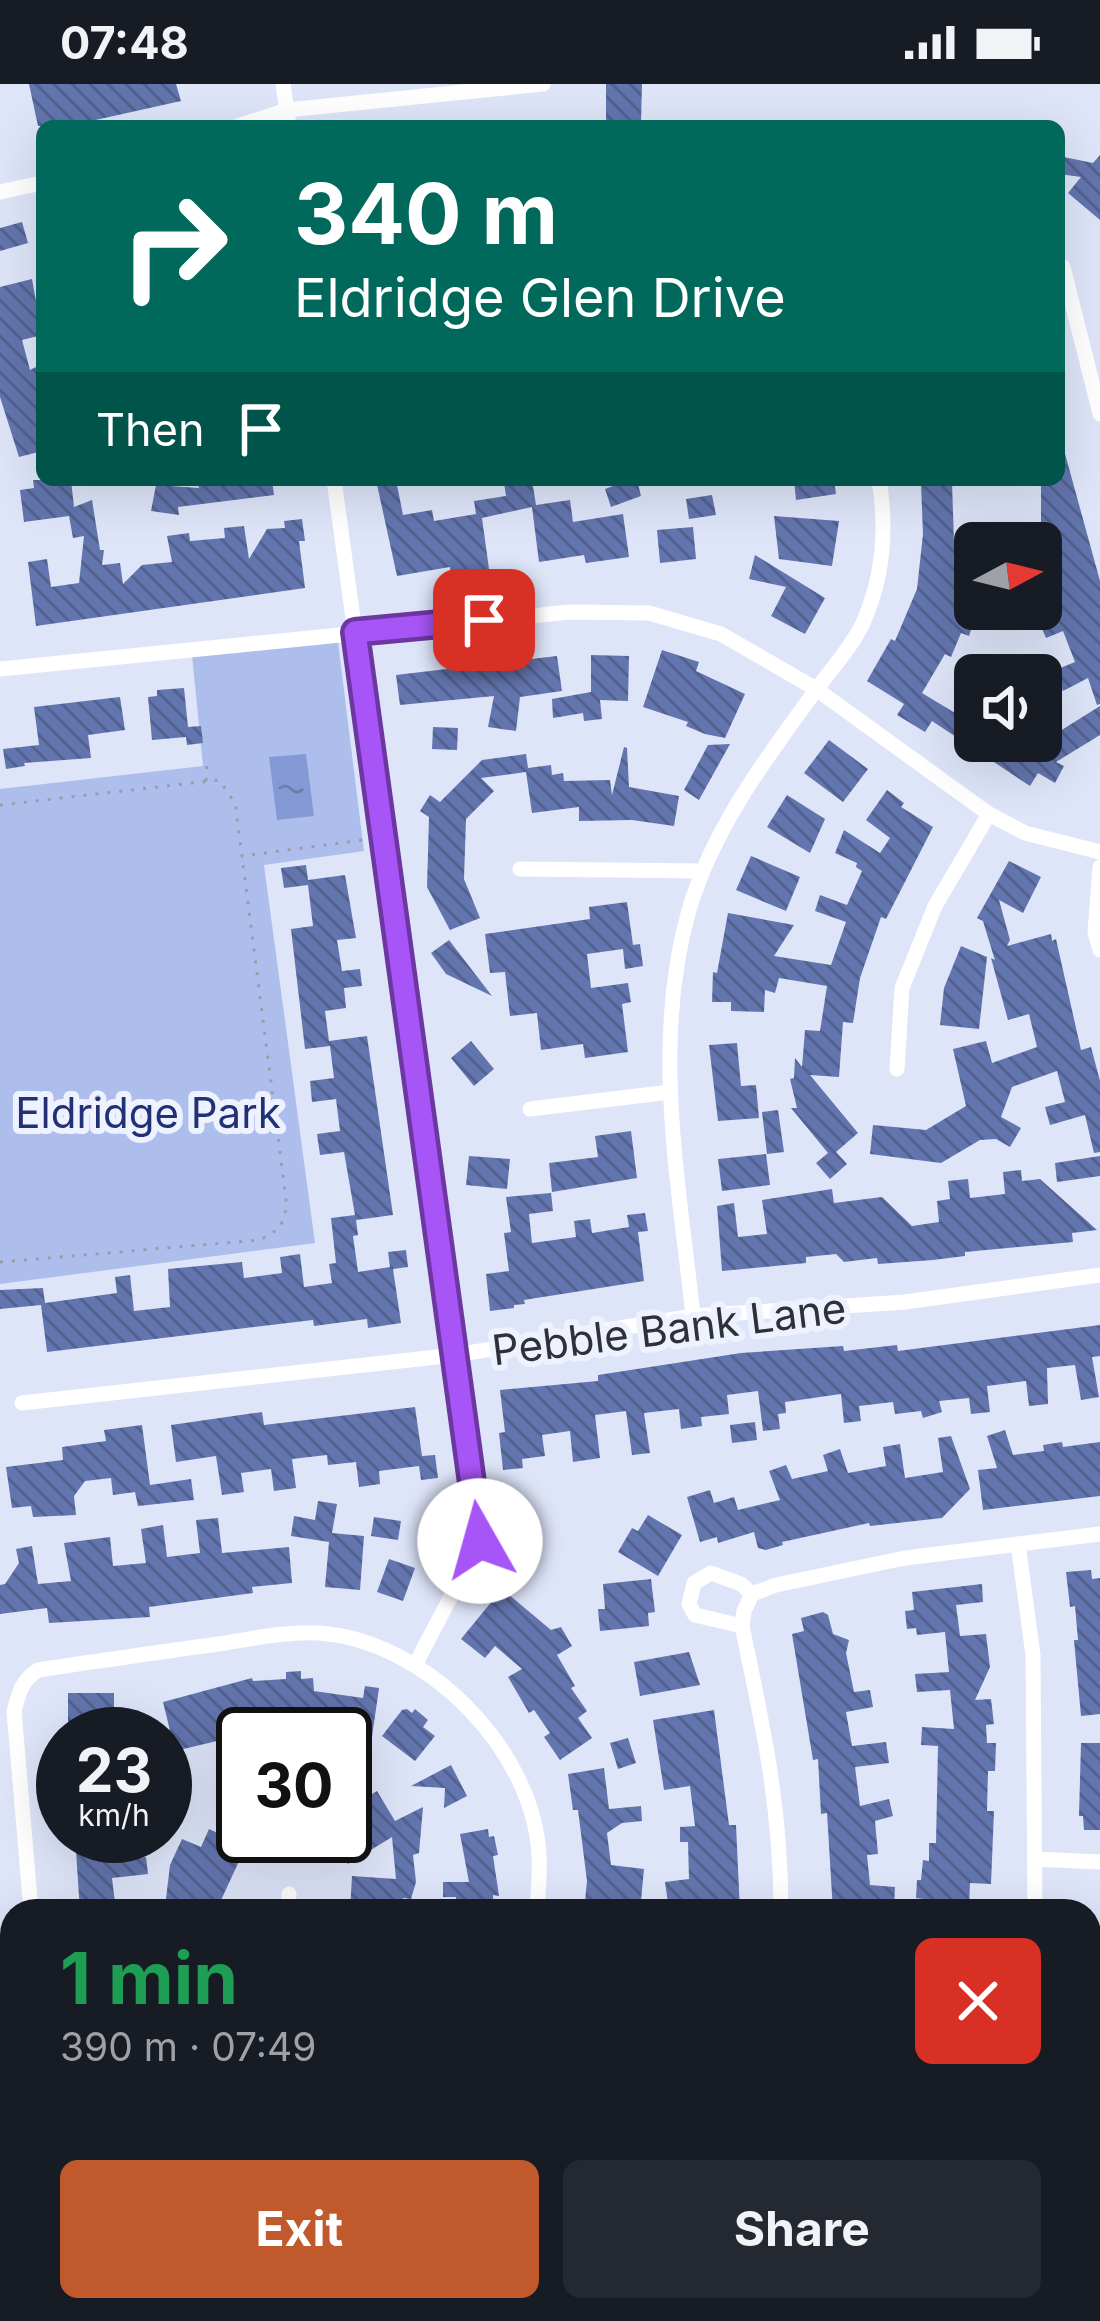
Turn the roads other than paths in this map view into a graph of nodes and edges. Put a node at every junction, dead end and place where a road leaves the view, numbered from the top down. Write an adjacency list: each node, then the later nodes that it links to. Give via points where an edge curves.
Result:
1 (283, 84): 3 (street)
2 (543, 84): 3 (street)
3 (288, 118)
4 (36, 184): 5 (street)
5 (0, 192)
6 (1065, 271): 7 (street)
7 (1100, 413)
8 (335, 486): 10 (street)
9 (880, 486): 12 (street, via 877,583 853,641)
10 (355, 632): 11 (street); 12 (street, via 570,612 649,613 721,634); 24 (street)
11 (0, 668)
12 (816, 689): 13 (street); 17 (street)
13 (989, 814): 14 (street, via 1025,833); 19 (street, via 935,906 902,988)
14 (1100, 852)
15 (1100, 867): 18 (street)
16 (520, 869): 17 (street)
17 (702, 871): 20 (street, via 671,1001)
18 (1100, 950)
19 (897, 1070)
20 (670, 1092): 21 (street); 23 (street)
21 (530, 1109)
22 (1100, 1274): 23 (street, Pebble Bank Lane, via 904,1302)
23 (693, 1316): 24 (street, Pebble Bank Lane)
24 (455, 1355): 25 (street, Pebble Bank Lane); 30 (street, via 480,1541)
25 (22, 1403)
26 (1100, 1534): 27 (street)
27 (1018, 1544): 28 (street, via 905,1558); 31 (street, via 1033,1654)
28 (752, 1594): 29 (street); 29 (street, via 711,1574 694,1583 695,1615)
29 (743, 1618): 35 (street, via 775,1791)
30 (415, 1665): 33 (street, via 320,1633 38,1670 20,1686 14,1711); 34 (street, via 444,1683 507,1759 539,1853)
31 (1035, 1859): 32 (street); 36 (street)
32 (1100, 1862)
33 (30, 1899)
34 (537, 1899)
35 (780, 1899)
36 (1035, 1899)

